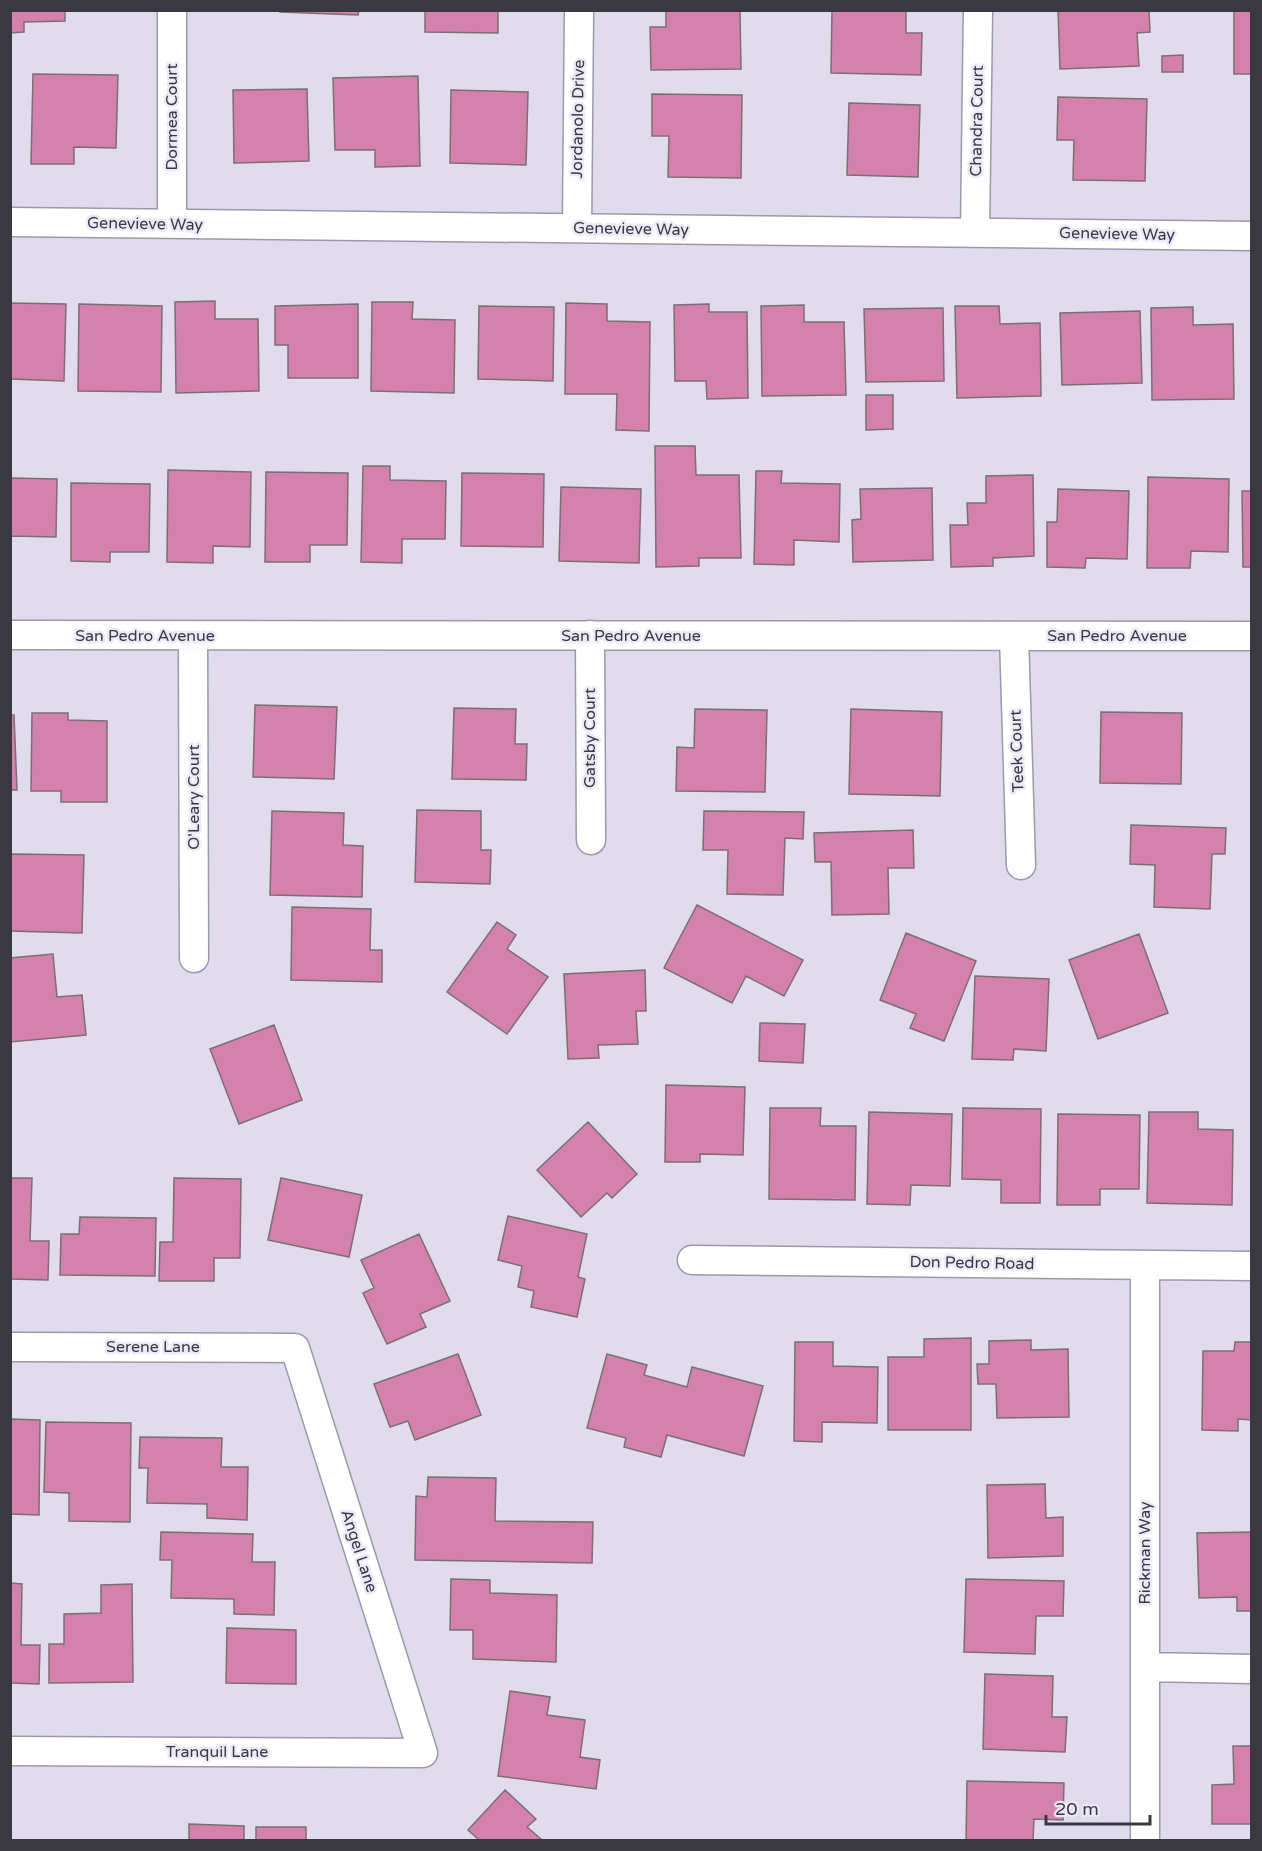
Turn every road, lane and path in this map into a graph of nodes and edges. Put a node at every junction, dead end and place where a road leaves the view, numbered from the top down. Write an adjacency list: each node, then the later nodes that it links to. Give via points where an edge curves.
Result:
1 (172, 10): 5 (street, Dormea Court)
2 (579, 10): 6 (street, Jordanolo Drive)
3 (978, 10): 7 (street, Chandra Court)
4 (10, 222): 5 (street, Genevieve Way)
5 (172, 224): 6 (street, Genevieve Way)
6 (577, 228): 7 (street, Genevieve Way)
7 (975, 232): 8 (street, Genevieve Way)
8 (1251, 236)
9 (590, 635): 11 (street, San Pedro Avenue); 12 (street, San Pedro Avenue); 14 (street, Gatsby Court)
10 (10, 636): 11 (street, San Pedro Avenue)
11 (194, 636): 16 (street, O'Leary Court)
12 (1014, 636): 13 (street, San Pedro Avenue); 15 (street, Teek Court)
13 (1251, 636)
14 (591, 840)
15 (1021, 865)
16 (194, 958)
17 (692, 1260): 18 (street, Don Pedro Road)
18 (1145, 1265): 19 (street, Don Pedro Road); 22 (street, Rickman Way)
19 (1251, 1266)
20 (10, 1347): 21 (street, Serene Lane)
21 (295, 1348): 25 (street, Angel Lane)
22 (1145, 1667): 23 (street); 26 (street, Rickman Way)
23 (1251, 1669)
24 (10, 1751): 25 (street, Tranquil Lane)
25 (423, 1753)
26 (1145, 1840)

